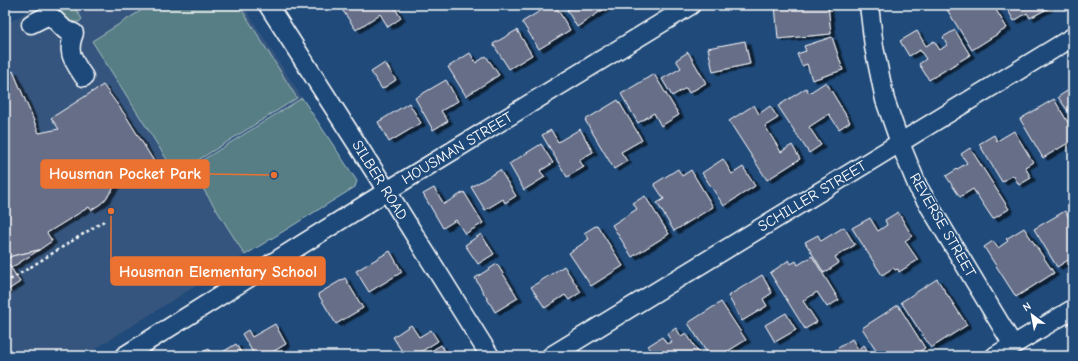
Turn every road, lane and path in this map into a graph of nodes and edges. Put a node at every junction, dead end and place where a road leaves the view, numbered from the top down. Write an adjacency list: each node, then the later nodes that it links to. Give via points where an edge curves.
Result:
1 (268, 5): 8 (street, SILBER ROAD)
2 (690, 5): 8 (street, HOUSMAN STREET)
3 (869, 5): 7 (street, REVERSE STREET, via 874,47 885,100)
4 (31, 24): 6 (street, via 47,16 53,18 65,30 74,33 70,50 72,60)
5 (1073, 36): 7 (street, SCHILLER STREET)
6 (84, 77)
7 (900, 143): 12 (street, REVERSE STREET, via 918,187); 15 (street, SCHILLER STREET)
8 (387, 191): 13 (street, HOUSMAN STREET); 14 (street, SILBER ROAD)
9 (104, 221): 10 (path)
10 (5, 283)
11 (1073, 309): 12 (street)
12 (1013, 345): 16 (street)
13 (124, 356)
14 (490, 356)
15 (551, 356)
16 (995, 356)

